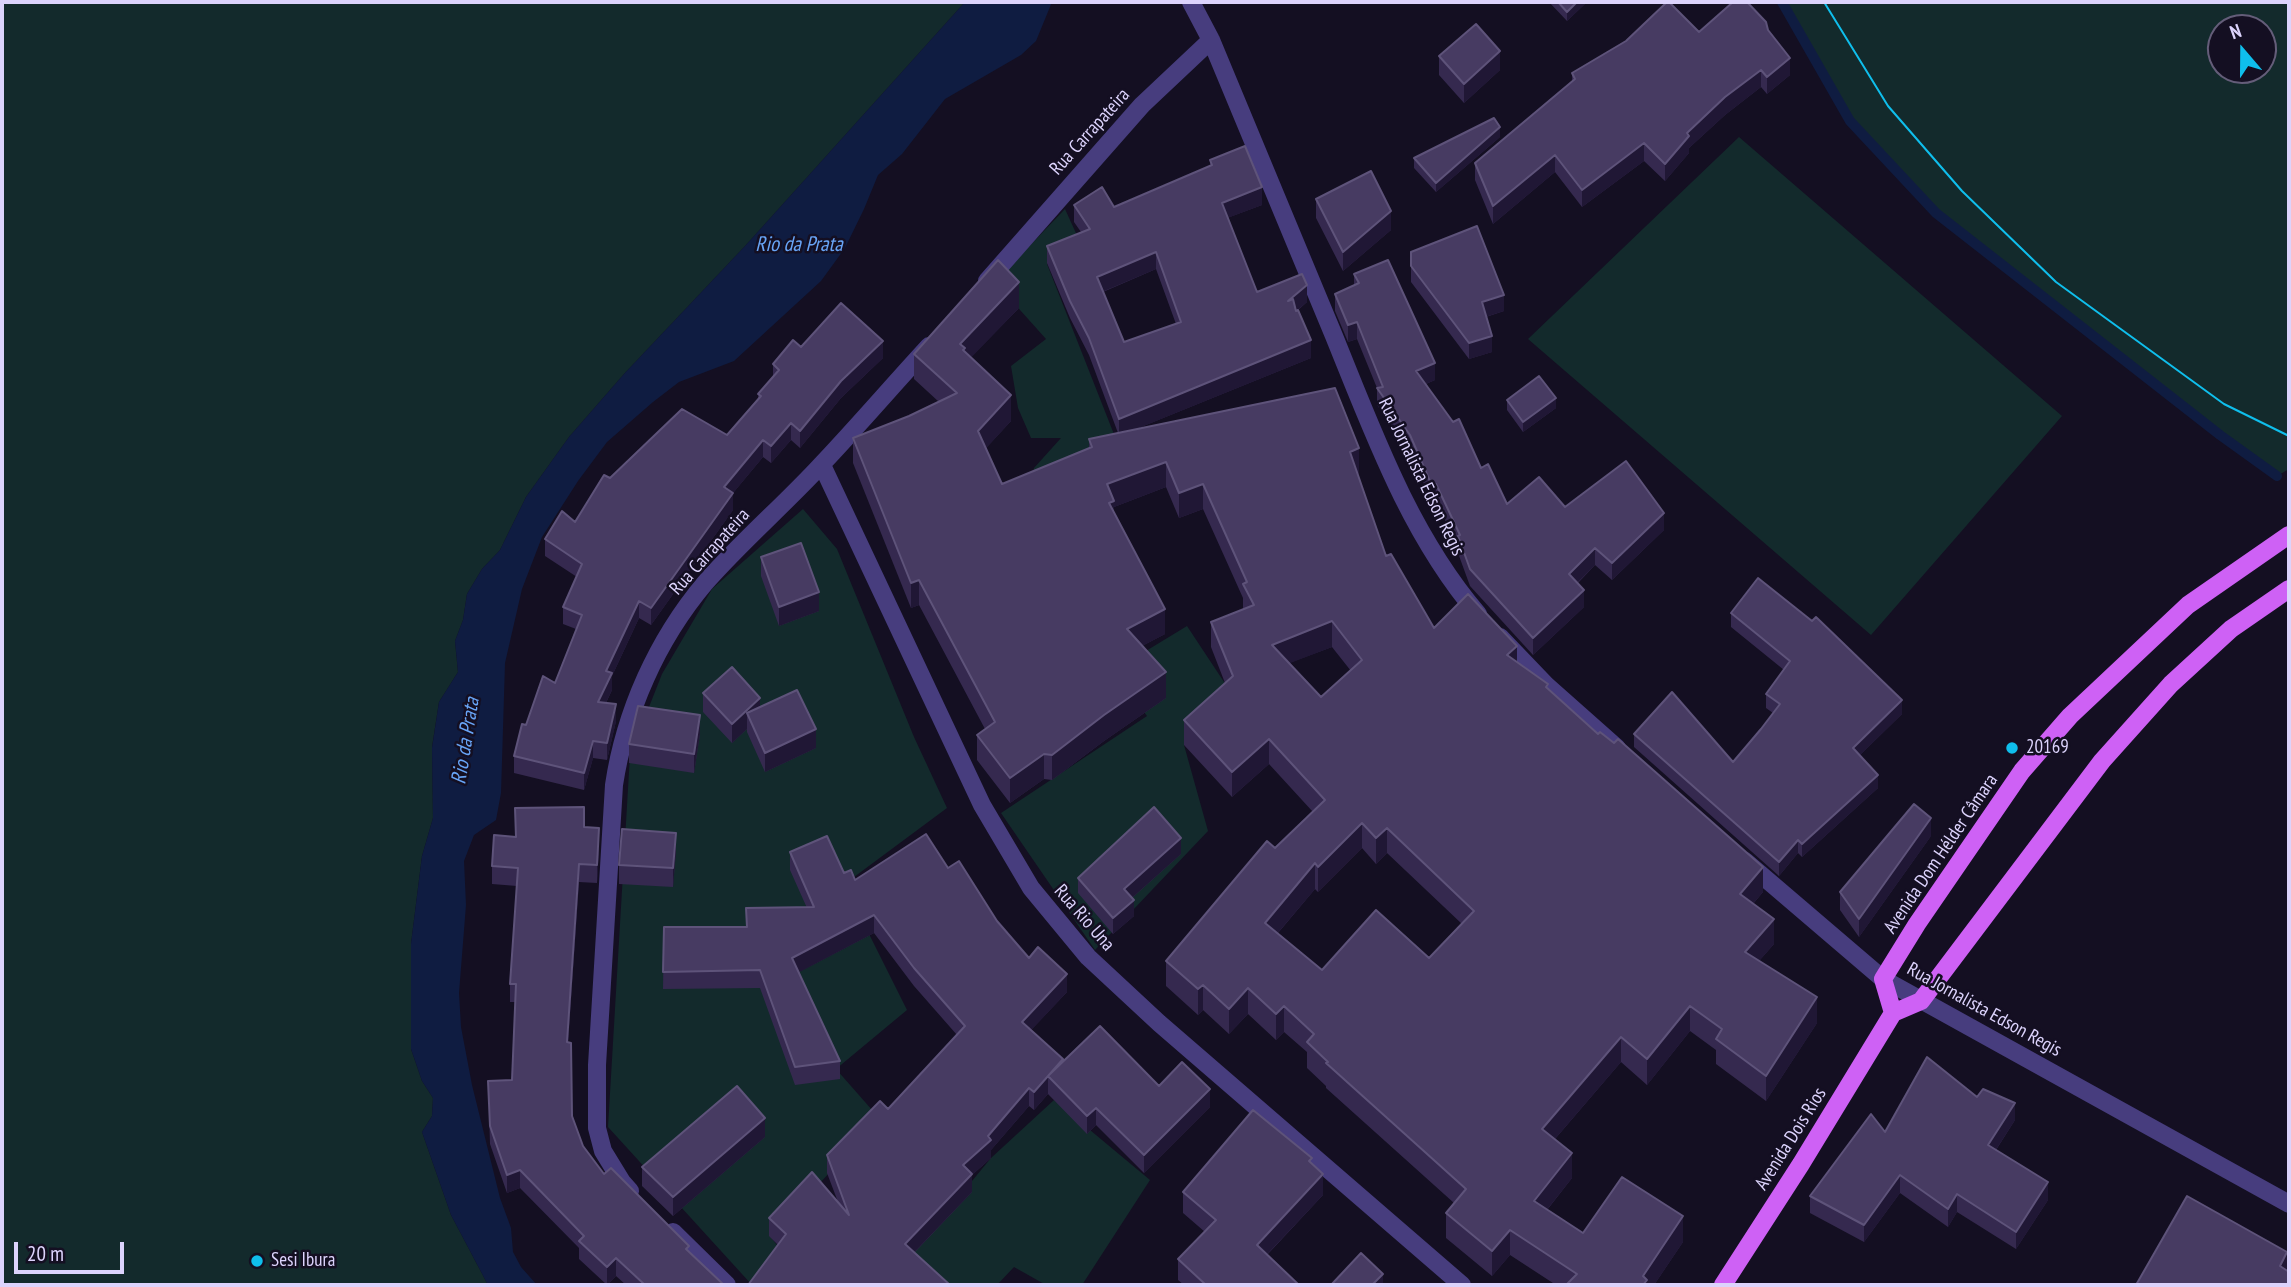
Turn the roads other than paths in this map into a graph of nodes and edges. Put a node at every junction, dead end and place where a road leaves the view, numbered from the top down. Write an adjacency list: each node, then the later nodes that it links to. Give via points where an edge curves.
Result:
1 (1191, 2): 2 (street, Rua Jornalista Edson Regis)
2 (1212, 40): 3 (street, Rua Carrapateira, via 1142,105); 8 (street, Rua Jornalista Edson Regis, via 1369,423 1426,543 1477,613 1546,685)
3 (975, 294)
4 (939, 334): 5 (street, Rua Carrapateira)
5 (822, 465): 13 (street, Rua Carrapateira, via 705,584 673,627 648,673 620,748 614,785 597,1128 603,1151 622,1182); 17 (street, Rua Rio Una, via 982,805 1031,888 1088,957 1159,1023)
6 (2289, 536): 10 (main road, Avenida Dom Hélder Câmara, via 2188,605 2070,716 2022,771)
7 (2289, 589): 11 (main road, via 2231,629 2171,684 2110,751)
8 (1629, 758)
9 (1732, 850): 10 (street, Rua Jornalista Edson Regis)
10 (1883, 979): 11 (street, Rua Jornalista Edson Regis); 12 (main road)
11 (1921, 1001): 12 (main road); 14 (street, Rua Jornalista Edson Regis)
12 (1893, 1013): 18 (main road, Avenida Dois Rios)
13 (641, 1201)
14 (2289, 1204)
15 (660, 1219): 16 (street)
16 (727, 1285)
17 (1462, 1285)
18 (1723, 1285)

